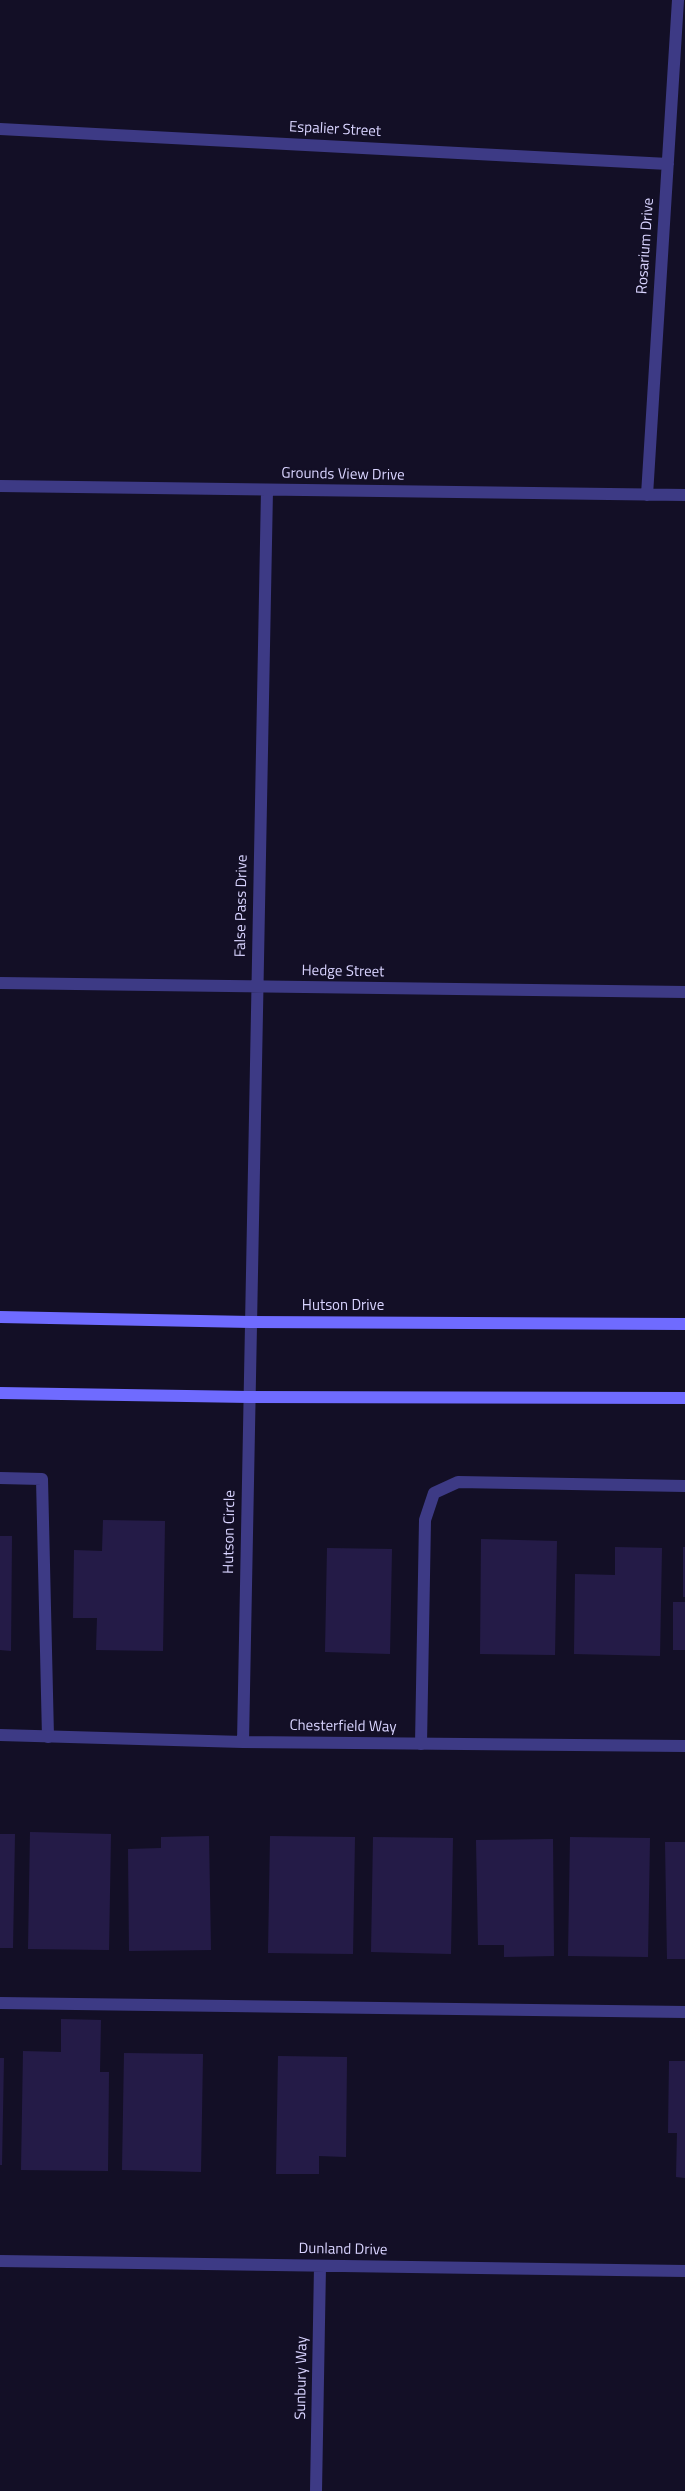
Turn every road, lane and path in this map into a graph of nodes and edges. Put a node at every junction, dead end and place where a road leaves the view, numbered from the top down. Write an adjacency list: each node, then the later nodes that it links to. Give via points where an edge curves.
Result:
1 (678, 0): 3 (street, Rosarium Drive)
2 (0, 129): 3 (street, Espalier Street)
3 (668, 164): 6 (street, Rosarium Drive)
4 (0, 486): 5 (street, Grounds View Drive)
5 (267, 490): 6 (street, Grounds View Drive); 9 (street, False Pass Drive)
6 (647, 495): 7 (street, Grounds View Drive)
7 (685, 495)
8 (0, 983): 9 (street, Hedge Street)
9 (257, 987): 10 (street, Hedge Street); 12 (street, False Pass Drive)
10 (685, 992)
11 (0, 1317): 12 (street, Hutson Drive)
12 (250, 1322): 13 (street, Hutson Drive); 15 (street, Hutson Circle)
13 (685, 1324)
14 (0, 1393): 15 (street)
15 (250, 1397): 16 (street); 21 (street, Hutson Circle)
16 (685, 1398)
17 (0, 1478): 20 (street, via 42,1479)
18 (685, 1486): 22 (street, via 458,1482 434,1493 425,1520)
19 (0, 1735): 20 (street, Chesterfield Way)
20 (48, 1737): 21 (street, Chesterfield Way)
21 (243, 1742): 22 (street, Chesterfield Way)
22 (421, 1744): 23 (street, Chesterfield Way)
23 (685, 1746)
24 (0, 2003): 25 (street)
25 (685, 2012)
26 (0, 2261): 27 (street, Dunland Drive)
27 (320, 2266): 28 (street, Dunland Drive); 29 (street, Sunbury Way)
28 (685, 2271)
29 (316, 2491)

